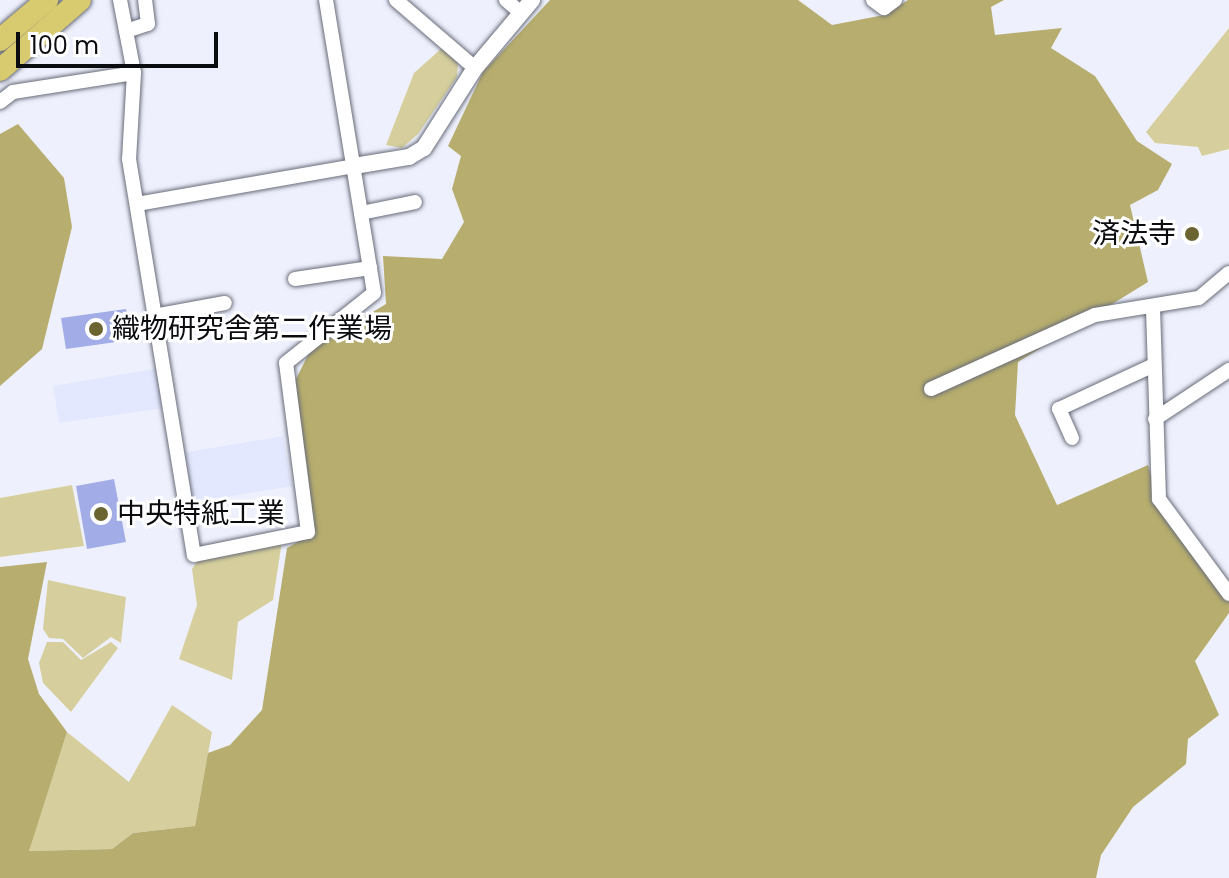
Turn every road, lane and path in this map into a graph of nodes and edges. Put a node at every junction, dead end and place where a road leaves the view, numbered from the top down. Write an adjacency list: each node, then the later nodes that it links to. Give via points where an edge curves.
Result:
1 (47, 0): 13 (highway)
2 (80, 0): 15 (highway)
3 (120, 0): 12 (street)
4 (145, 0): 12 (street, via 148,24)
5 (326, 0): 18 (street)
6 (396, 0): 14 (street)
7 (506, 0): 11 (street)
8 (532, 0): 11 (street)
9 (873, 0): 10 (street, via 884,8)
10 (895, 0)
11 (520, 12): 14 (street)
12 (126, 31): 16 (street)
13 (1, 37)
14 (475, 68): 18 (street, via 424,148 409,157)
15 (0, 70)
16 (134, 73): 17 (street, via 13,92); 20 (street, via 129,159)
17 (0, 102)
18 (354, 166): 20 (street); 21 (street)
19 (415, 202): 21 (street)
20 (137, 204): 27 (street)
21 (361, 213): 22 (street)
22 (370, 268): 24 (street); 27 (street, via 372,299 294,355 283,374 311,525 300,537 194,555)
23 (1229, 273): 26 (street, via 1199,298)
24 (295, 279)
25 (225, 303): 27 (street)
26 (1153, 308): 28 (street); 30 (street, via 1095,315)
27 (154, 316)
28 (1154, 365): 31 (street); 32 (street, via 1059,409)
29 (1229, 370): 31 (street)
30 (931, 389)
31 (1155, 419): 33 (street, via 1159,499)
32 (1072, 438)
33 (1229, 594)

